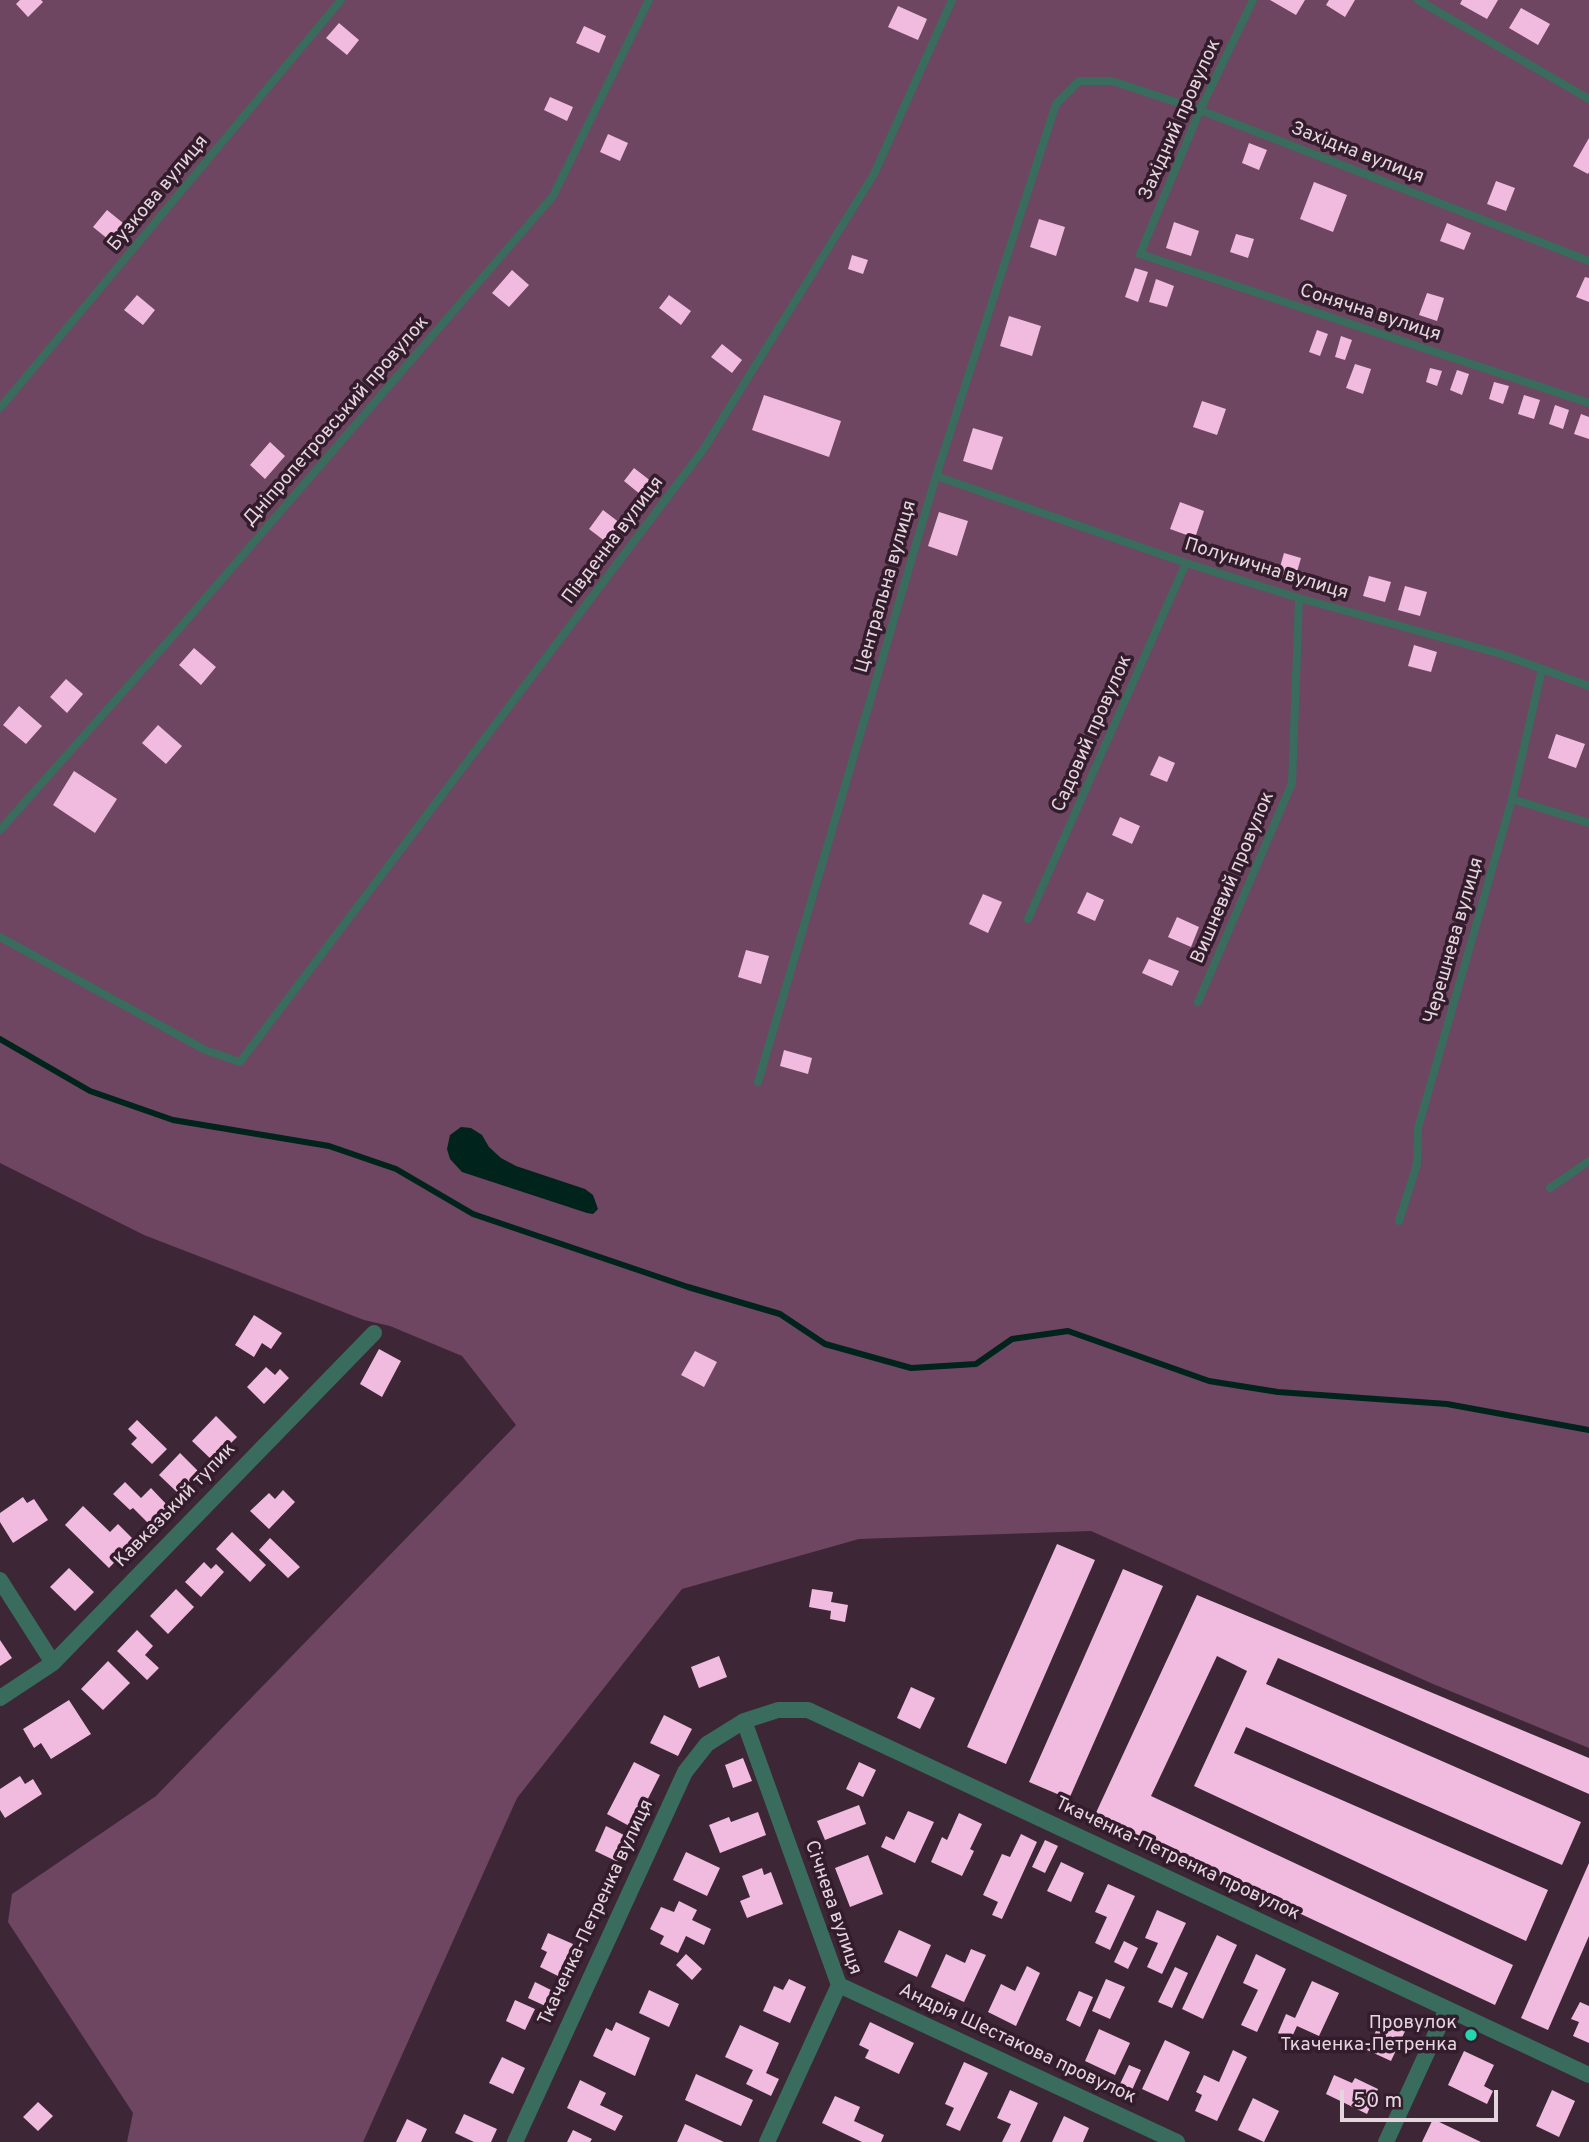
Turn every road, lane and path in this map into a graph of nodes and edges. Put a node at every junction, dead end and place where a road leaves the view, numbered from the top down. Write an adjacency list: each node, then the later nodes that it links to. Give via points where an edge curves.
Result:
1 (341, 0): 12 (lane, Бузкова вулиця)
2 (649, 0): 20 (lane, Дніпропетровський провулок, via 553,197)
3 (952, 0): 22 (lane, Південна вулиця, via 874,174 703,450 240,1062 205,1050)
4 (1253, 0): 8 (lane, Західний провулок)
5 (1418, 0): 7 (lane)
6 (1112, 81): 8 (lane, Західна вулиця); 13 (lane, Центральна вулиця, via 1079,81 1056,104)
7 (1589, 99)
8 (1200, 110): 9 (lane, Західний провулок); 10 (lane, Західна вулиця)
9 (1140, 254): 11 (lane, Сонячна вулиця)
10 (1589, 261)
11 (1589, 403)
12 (0, 408)
13 (936, 476): 14 (lane, Полунична вулиця); 24 (lane, Центральна вулиця)
14 (1186, 563): 15 (lane, Полунична вулиця); 21 (lane, Садовий провулок)
15 (1299, 598): 16 (lane, Полунична вулиця); 23 (lane, Вишневий провулок, via 1292,783)
16 (1542, 669): 17 (lane, Полунична вулиця); 18 (lane, Черешнева вулиця)
17 (1589, 686)
18 (1512, 799): 19 (lane); 27 (lane, Черешнева вулиця, via 1418,1128 1417,1164)
19 (1589, 823)
20 (0, 830)
21 (1028, 919)
22 (0, 937)
23 (1198, 1002)
24 (758, 1082)
25 (1589, 1161): 26 (lane)
26 (1550, 1188)
27 (1399, 1221)
28 (373, 1333): 30 (street, Кавказький тупик)
29 (0, 1580): 30 (street)
30 (53, 1663): 31 (street, Кавказький тупик)
31 (0, 1698)
32 (744, 1721): 33 (street, Січнева вулиця); 34 (street, Ткаченка-Петренка провулок, via 778,1710 808,1710); 36 (street, Ткаченка-Петренка вулиця, via 707,1744 685,1772)
33 (839, 1985): 37 (street, Січнева вулиця); 38 (street, Андрія Шестакова провулок)
34 (1447, 2009): 35 (street, Ткаченка-Петренка провулок); 39 (street)
35 (1589, 2076)
36 (515, 2142)
37 (767, 2142)
38 (1177, 2142)
39 (1386, 2142)

